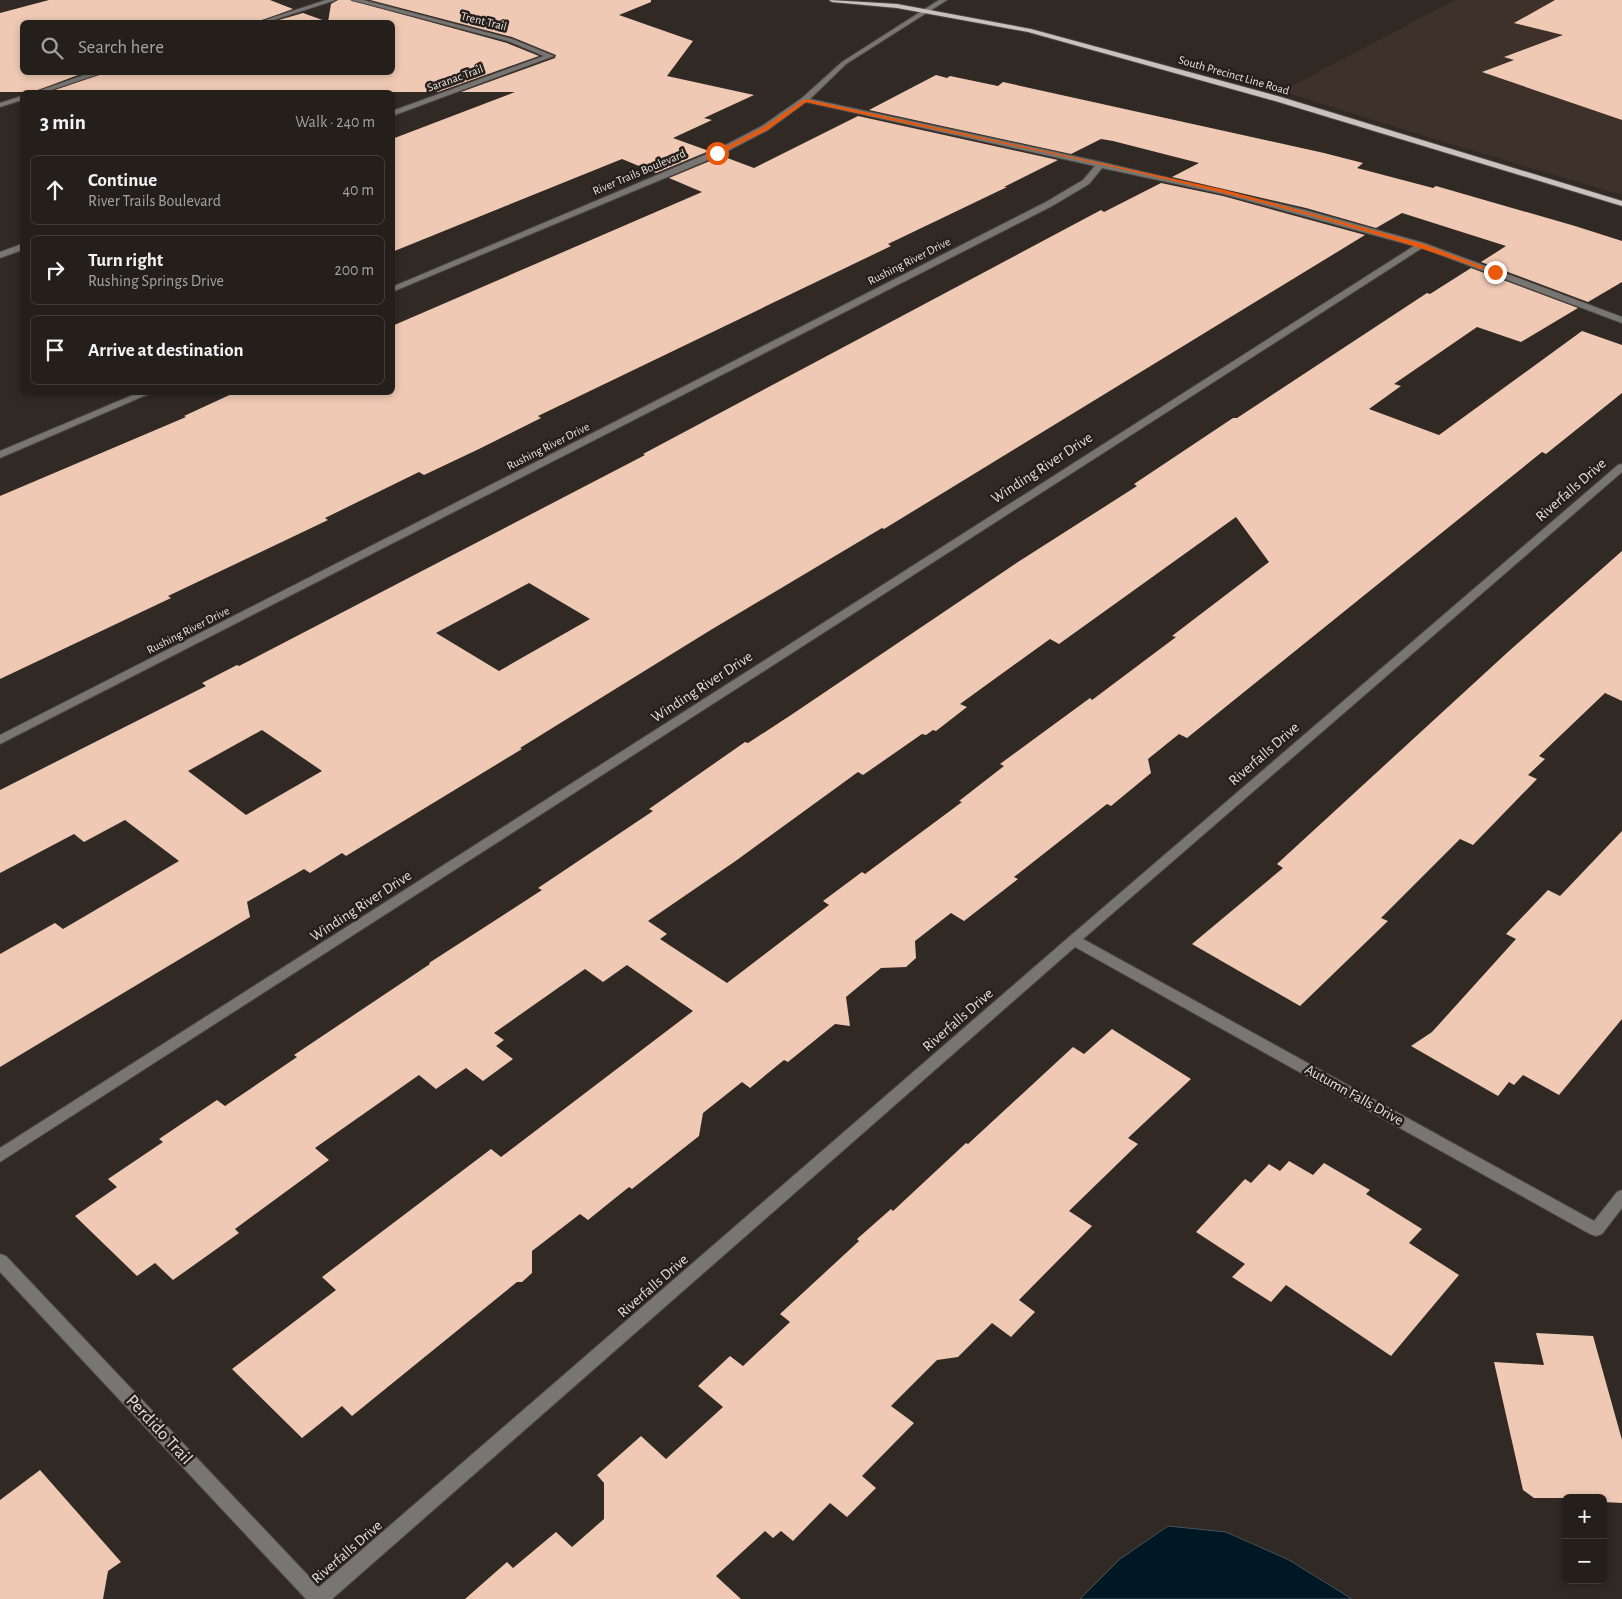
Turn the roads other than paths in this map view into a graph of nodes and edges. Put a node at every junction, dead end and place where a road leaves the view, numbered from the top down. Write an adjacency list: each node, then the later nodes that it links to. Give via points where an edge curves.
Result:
1 (333, 0): 6 (street)
2 (355, 0): 7 (street, Trent Trail, via 510,40 550,56)
3 (832, 0): 5 (main road, South Precinct Line Road)
4 (944, 0): 5 (street, River Trails Boulevard)
5 (925, 10): 11 (street, River Trails Boulevard, via 844,63); 15 (main road, South Precinct Line Road, via 1029,30 1110,51)
6 (268, 20)
7 (526, 65): 13 (street, Saranac Trail)
8 (93, 75): 9 (street)
9 (45, 90)
10 (20, 99): 12 (street)
11 (805, 100): 14 (street); 19 (street, River Trails Boulevard, via 766,128 717,153)
12 (0, 105)
13 (395, 113)
14 (1101, 164): 16 (street, via 1224,192); 24 (street, Rushing River Drive, via 1086,182 1049,204)
15 (1622, 204)
16 (1421, 245): 20 (street); 26 (street, Winding River Drive)
17 (20, 247): 18 (street)
18 (0, 255)
19 (395, 289)
20 (1622, 320)
21 (142, 395): 22 (street)
22 (0, 455)
23 (1622, 467): 25 (street, Riverfalls Drive)
24 (0, 740)
25 (1074, 940): 27 (street, Autumn Falls Drive, via 1596,1230); 29 (street, Riverfalls Drive)
26 (0, 1156)
27 (1622, 1196)
28 (0, 1262): 29 (street, Perdido Trail)
29 (318, 1599)

